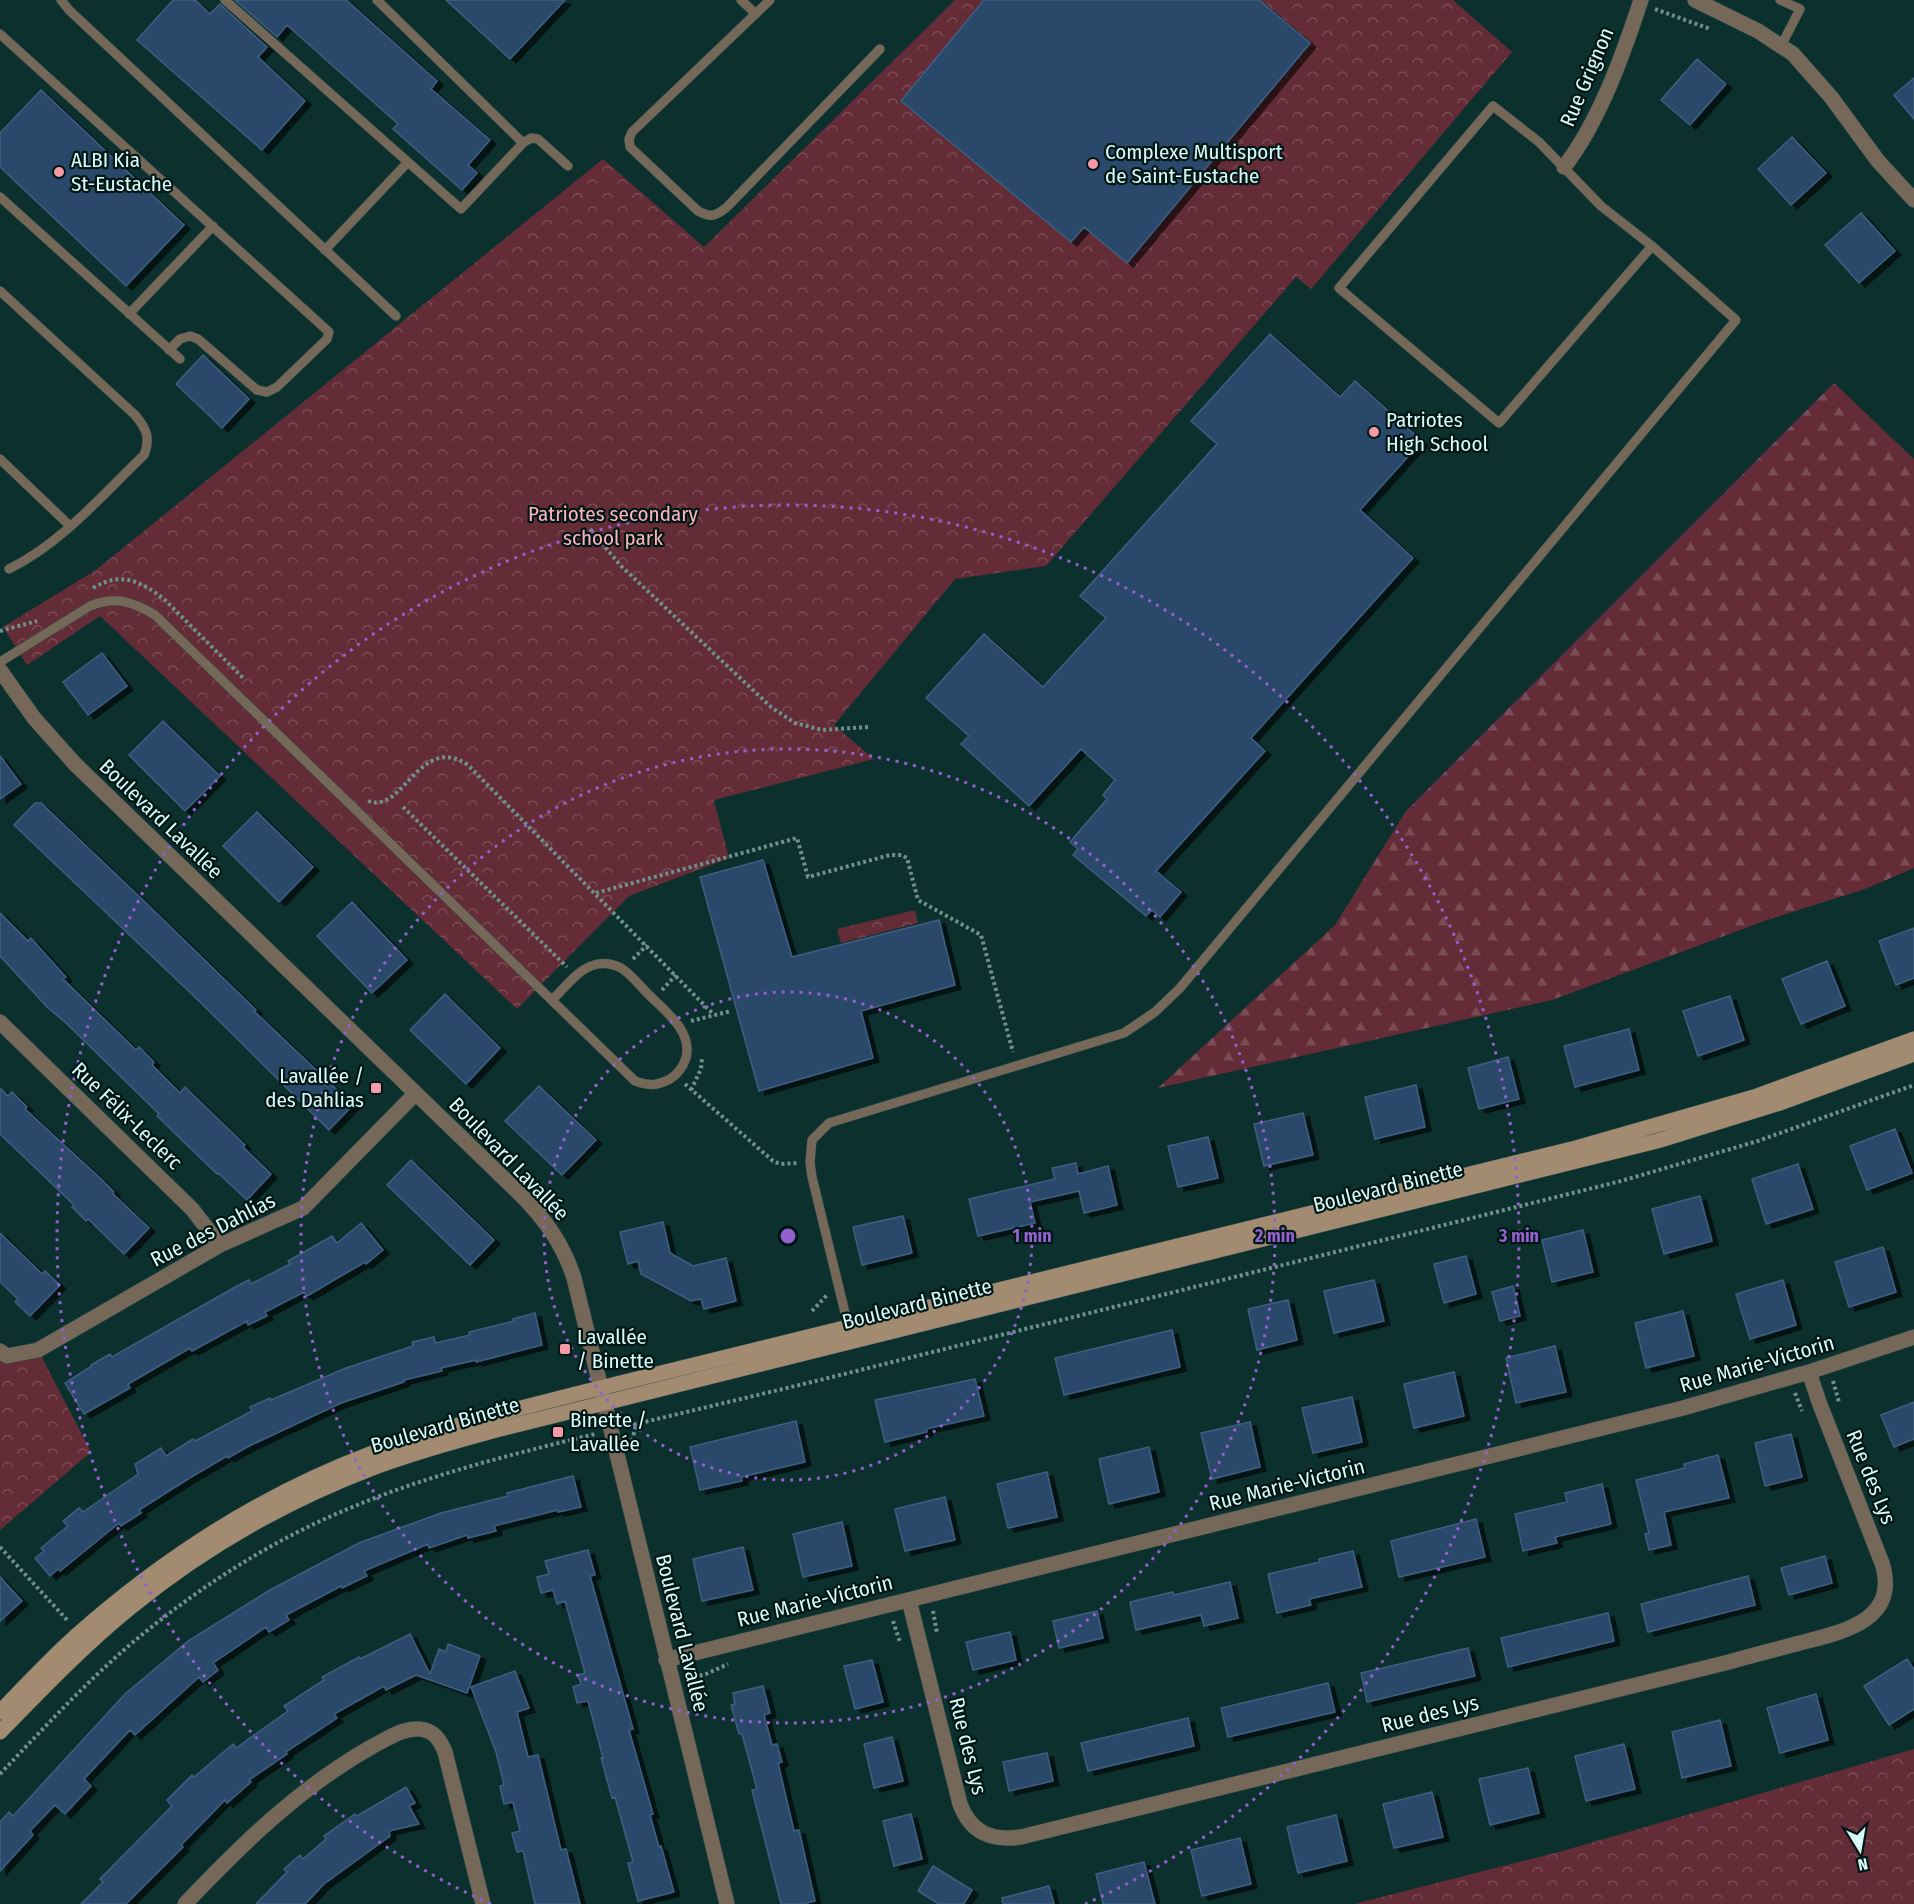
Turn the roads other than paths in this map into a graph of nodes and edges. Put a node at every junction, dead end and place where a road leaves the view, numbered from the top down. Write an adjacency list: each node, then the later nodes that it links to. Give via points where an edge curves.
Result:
1 (61, 0): 21 (lane)
2 (225, 0): 14 (lane)
3 (376, 0): 13 (lane)
4 (741, 0): 9 (lane)
5 (770, 0): 9 (lane)
6 (1641, 0): 16 (street, Rue Grignon, via 1597,114)
7 (1780, 0): 11 (lane, via 1800,9)
8 (1698, 1): 11 (street)
9 (756, 14): 12 (lane, via 632,132 629,140 630,147 709,217 727,207)
10 (0, 34): 19 (lane)
11 (1781, 46): 18 (street, via 1805,66 1878,161)
12 (880, 49)
13 (523, 143): 14 (lane, via 461,209); 15 (lane, via 538,139)
14 (408, 162): 21 (lane)
15 (568, 166)
16 (1564, 167): 20 (lane, via 1601,206); 20 (lane, via 1493,106 1339,288 1499,423)
17 (0, 197): 23 (lane)
18 (1914, 200)
19 (213, 226): 23 (lane); 25 (lane, via 325,326 329,332 327,339 267,392 257,390 198,339 180,339)
20 (1652, 246): 38 (lane, via 1736,320 1180,988 1155,1012 1124,1033 829,1123 812,1140 810,1162)
21 (325, 250): 24 (lane)
22 (0, 291): 28 (lane, via 135,415 148,435 144,455)
23 (129, 314): 25 (lane)
24 (396, 316)
25 (169, 350): 26 (lane)
26 (180, 359)
27 (0, 459): 28 (lane)
28 (70, 526): 29 (lane)
29 (9, 569)
30 (0, 662): 32 (lane, via 105,600 138,605 155,615)
31 (0, 670): 36 (street, Boulevard Lavallée, via 26,708 75,764)
32 (552, 1000): 32 (lane, via 635,1081 648,1086 661,1083 675,1076 684,1065 688,1051 678,1024 623,969 609,964 584,969)
33 (0, 1022): 37 (street, Rue Félix-Leclerc, via 192,1209)
34 (1914, 1039): 38 (street, Boulevard Binette, via 1799,1082 1645,1129)
35 (1914, 1054): 38 (street, Boulevard Binette, via 1780,1103 1657,1141)
36 (415, 1094): 37 (street, Rue des Dahlias, via 303,1208); 42 (street, Boulevard Lavallée, via 553,1231 574,1278)
37 (220, 1245): 40 (street, Rue des Dahlias, via 38,1350 7,1356)
38 (850, 1335): 42 (street, Boulevard Binette)
39 (1914, 1337): 41 (street, Rue Marie-Victorin)
40 (0, 1351)
41 (1809, 1372): 43 (street, Rue Marie-Victorin, via 1656,1415); 43 (street, Rue des Lys, via 1882,1563 1886,1578 1884,1595 1873,1613 1858,1625 1717,1665 1021,1837 999,1838 976,1828 960,1804)
42 (601, 1396): 44 (street, Boulevard Lavallée); 45 (street, Boulevard Binette, via 498,1415 410,1440 273,1497 201,1540 134,1587 78,1634); 46 (street, Boulevard Binette, via 409,1455 335,1483 264,1519 187,1566 131,1607 70,1661)
43 (909, 1600): 44 (street, Rue Marie-Victorin)
44 (666, 1660): 49 (street, Boulevard Lavallée)
45 (0, 1712)
46 (0, 1732)
47 (184, 1904): 48 (street, via 254,1833 312,1786 388,1738 420,1729 435,1735 445,1752)
48 (483, 1904)
49 (727, 1904)

